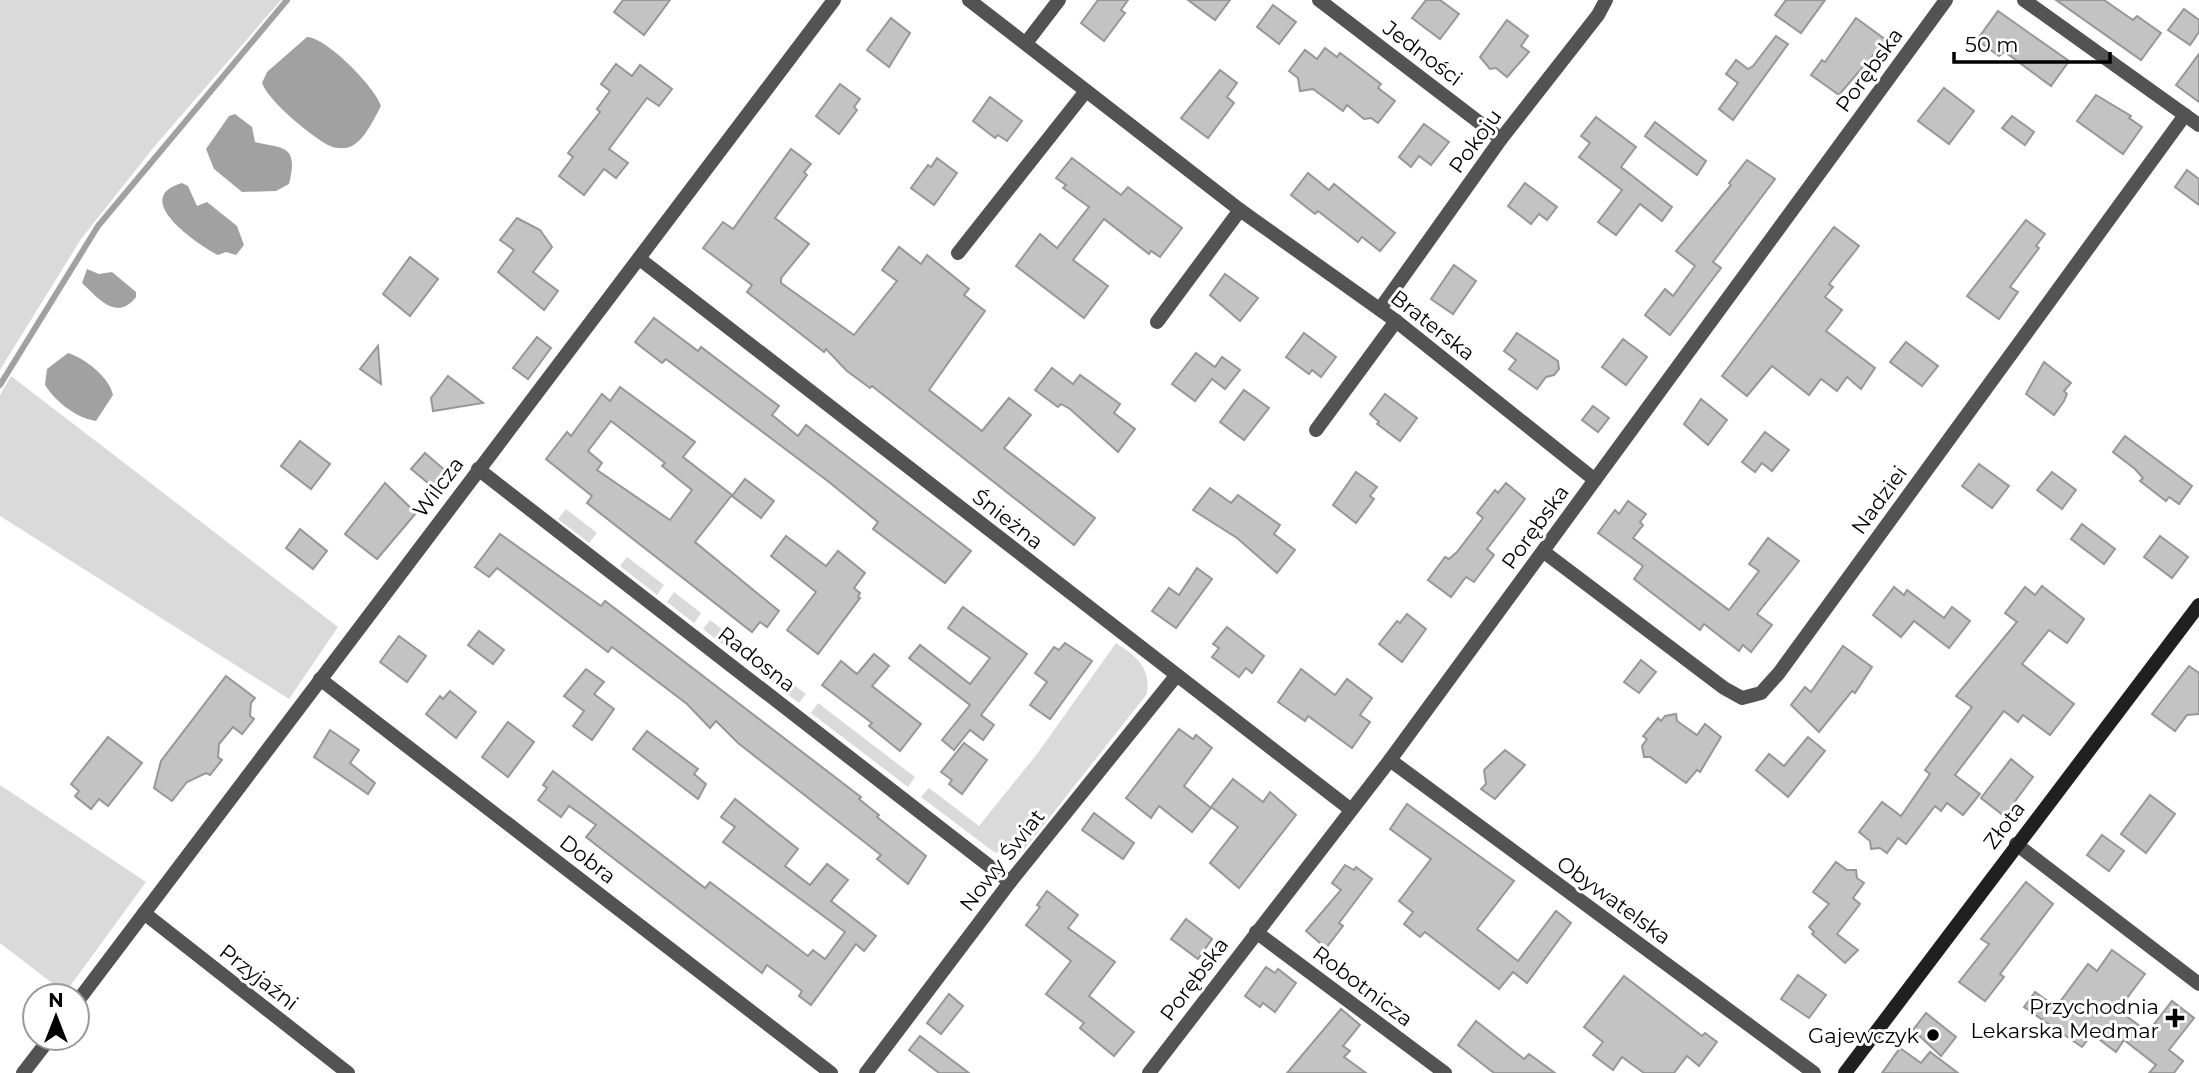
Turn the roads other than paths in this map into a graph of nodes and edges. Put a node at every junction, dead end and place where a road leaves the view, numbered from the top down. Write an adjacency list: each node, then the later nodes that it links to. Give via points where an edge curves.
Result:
1 (834, 0): 15 (street, Wilcza)
2 (969, 0): 8 (street, Braterska)
3 (1059, 0): 8 (street)
4 (1319, 0): 12 (street, Jedności)
5 (1606, 0): 12 (street, Pokoju)
6 (1946, 0): 21 (street, Porębska)
7 (2024, 0): 10 (street)
8 (1026, 43): 9 (street, Braterska)
9 (1086, 91): 13 (street, Braterska); 14 (street)
10 (2185, 115): 11 (street); 22 (street, Nadziei, via 1761,693 1742,698 1724,688)
11 (2199, 125)
12 (1501, 139): 16 (street, Pokoju)
13 (1241, 210): 16 (street, Braterska); 18 (street)
14 (958, 253)
15 (641, 260): 20 (street, Wilcza); 24 (street, Śnieżna)
16 (1380, 309): 17 (street, Braterska)
17 (1396, 321): 19 (street); 21 (street, Braterska)
18 (1157, 322)
19 (1316, 430)
20 (478, 469): 25 (street, Wilcza); 29 (street, Radosna)
21 (1595, 480): 22 (street, Porębska)
22 (1544, 552): 26 (street, Porębska)
23 (2199, 605): 28 (street, Złota)
24 (1176, 676): 27 (street, Śnieżna); 29 (street, Nowy Świat)
25 (320, 679): 30 (street, Wilcza); 37 (street, Dobra)
26 (1390, 760): 27 (street, Porębska); 41 (street, Obywatelska)
27 (1349, 809): 31 (street, Porębska)
28 (2016, 844): 33 (street); 42 (street, Złota)
29 (1010, 882): 38 (street, Nowy Świat)
30 (144, 913): 32 (street, Wilcza); 36 (street, Przyjaźni)
31 (1256, 932): 39 (street, Porębska); 40 (street, Robotnicza)
32 (91, 983)
33 (2199, 984)
34 (39, 1052): 35 (street)
35 (23, 1073)
36 (348, 1073)
37 (831, 1073)
38 (866, 1073)
39 (1149, 1073)
40 (1445, 1073)
41 (1814, 1073)
42 (1845, 1073)

